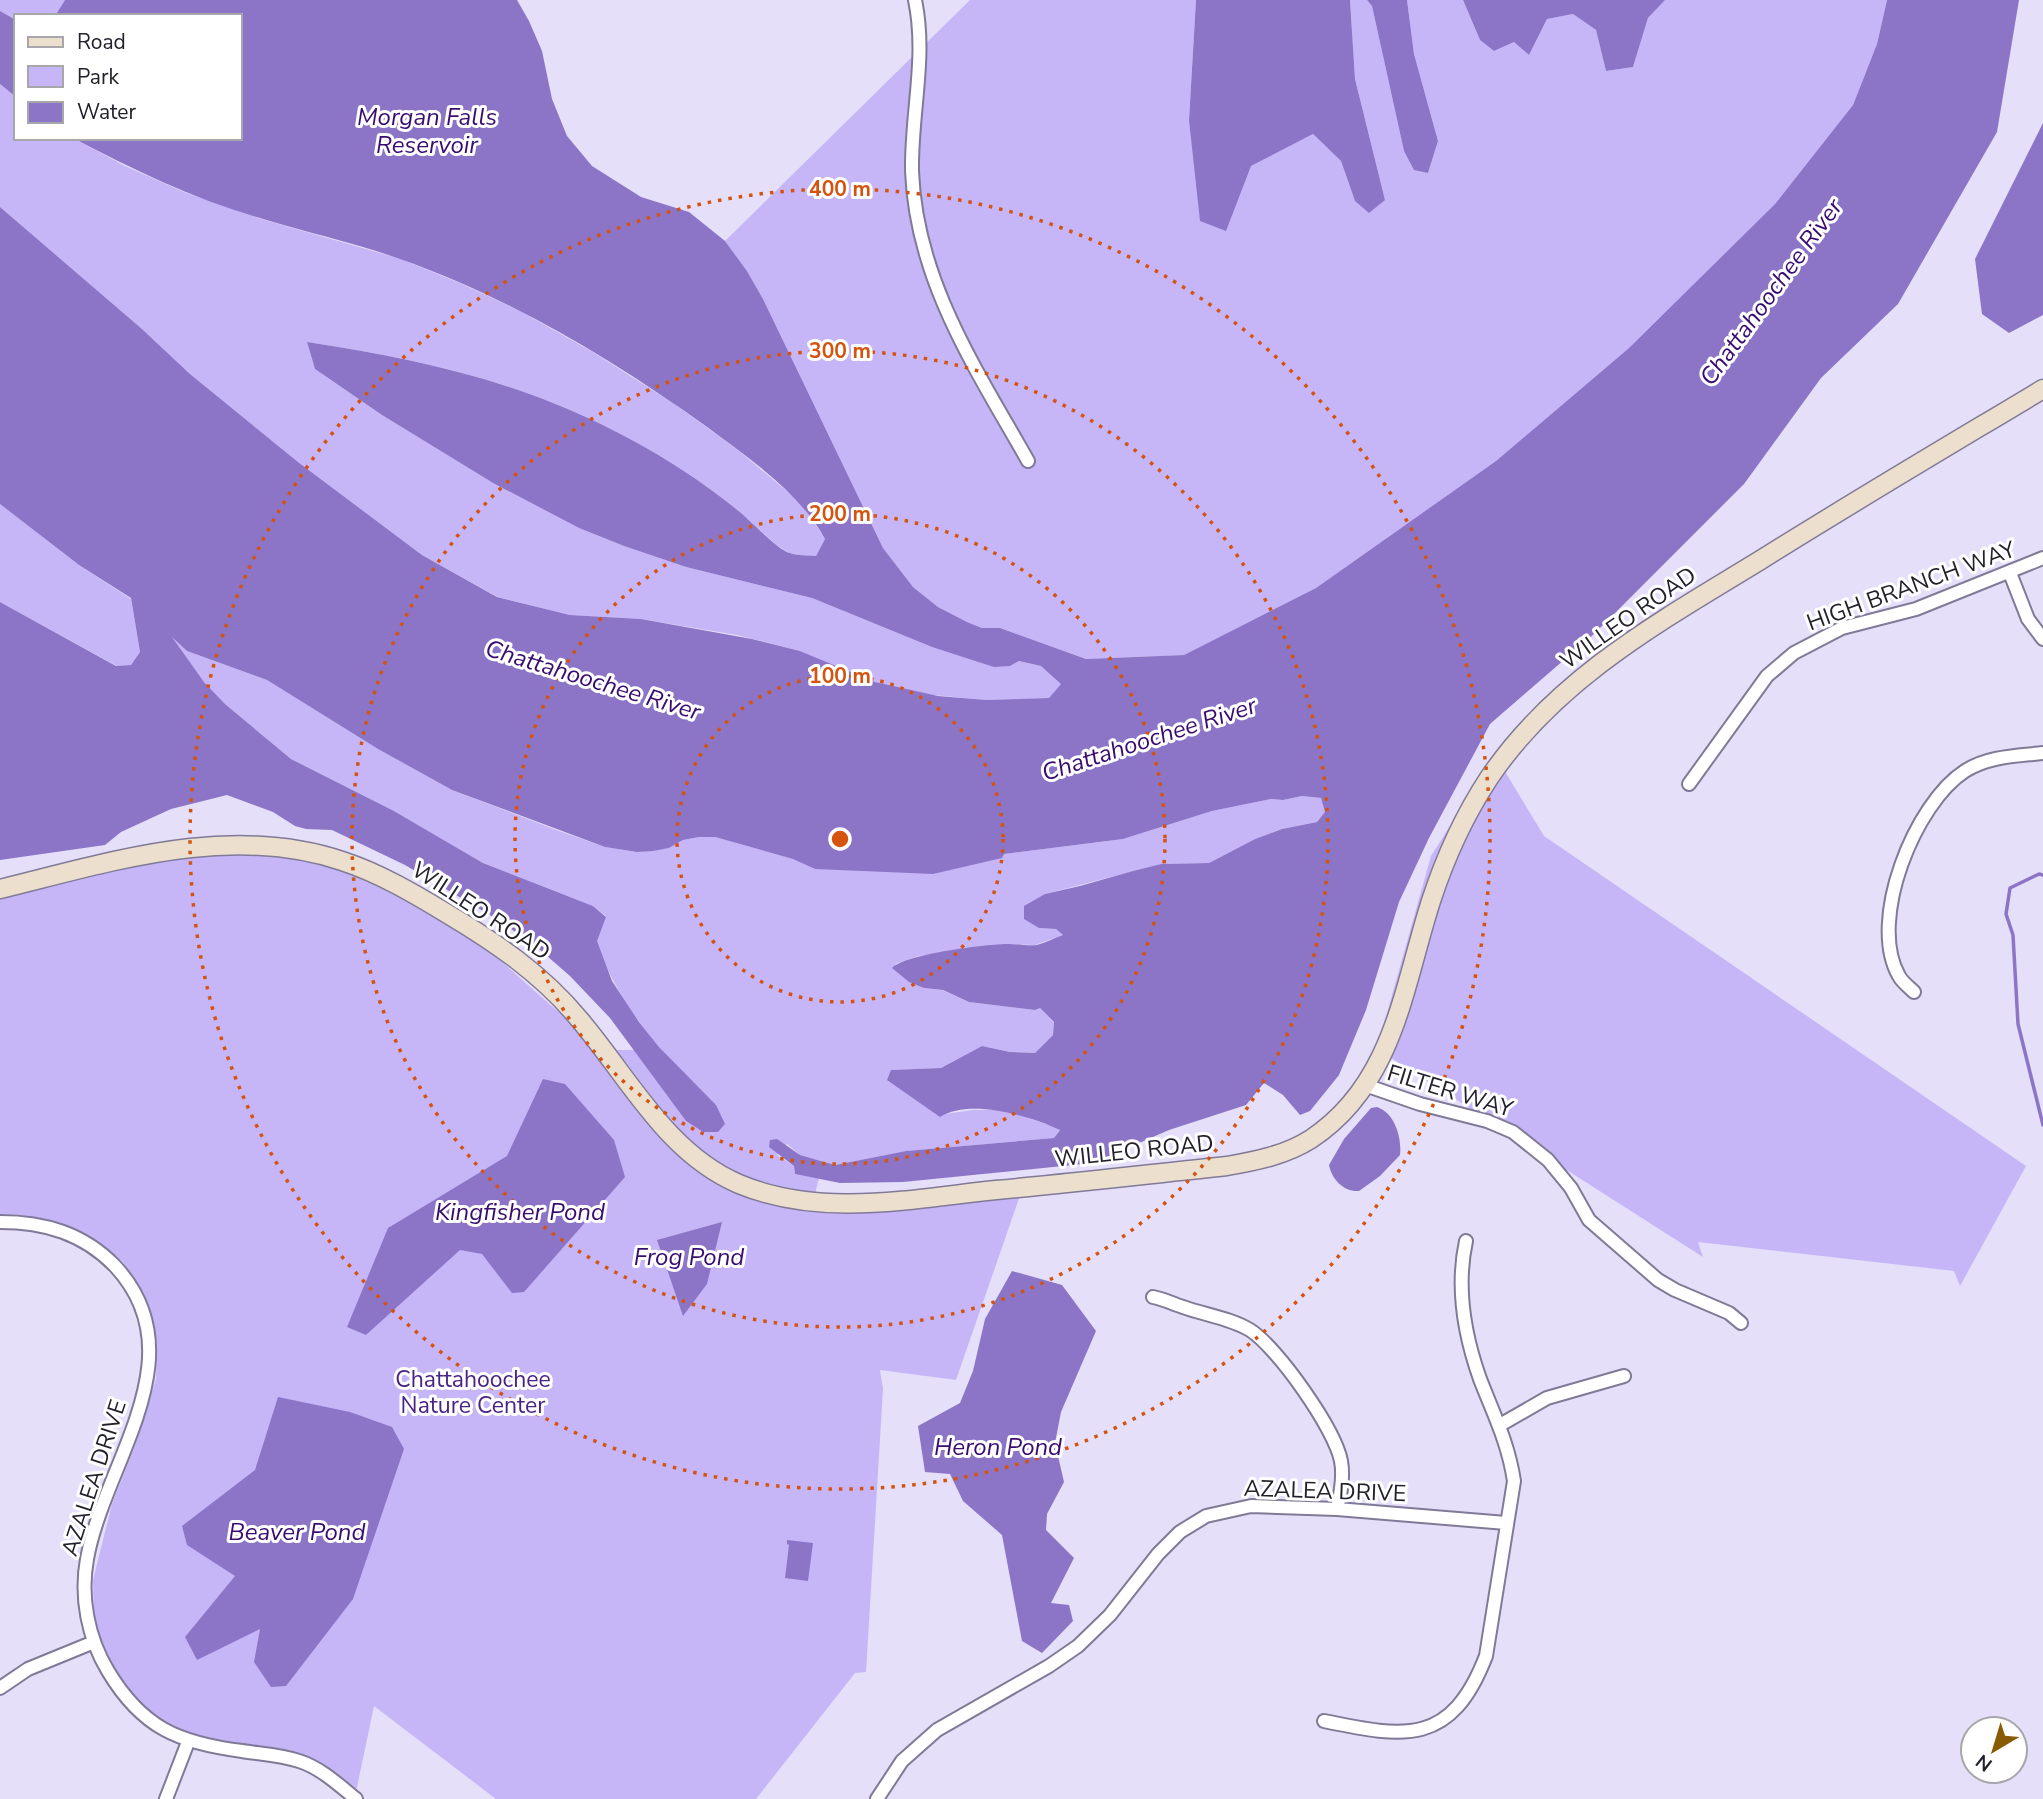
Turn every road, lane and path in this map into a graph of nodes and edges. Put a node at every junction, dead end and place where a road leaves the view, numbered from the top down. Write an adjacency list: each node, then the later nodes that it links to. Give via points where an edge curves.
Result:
1 (915, 0): 3 (street, via 920,68 912,171 924,251 961,343)
2 (2043, 389): 11 (street, WILLEO ROAD, via 1651,627 1587,672 1535,720 1492,774 1458,833 1431,901 1384,1055)
3 (1028, 461)
4 (2043, 558): 5 (street, HIGH BRANCH WAY)
5 (2010, 573): 6 (street, via 2028,619); 8 (street, HIGH BRANCH WAY, via 1916,609 1842,628 1794,653 1766,676)
6 (2043, 639)
7 (2043, 753): 10 (street, via 1990,760 1966,770 1946,786 1912,839 1896,878 1888,935 1900,977)
8 (1689, 783)
9 (0, 889): 11 (street, WILLEO ROAD, via 151,853 205,845 288,848 352,864 451,916 543,981 581,1021 654,1115 705,1164 750,1188 794,1199 850,1205 1250,1162 1311,1139 1338,1117)
10 (1914, 992)
11 (1365, 1085): 15 (street, FILTER WAY, via 1513,1132 1548,1160 1589,1220 1658,1280)
12 (0, 1222): 20 (street, AZALEA DRIVE, via 56,1228 98,1251 135,1294 150,1340 145,1392 87,1559 85,1600)
13 (1466, 1241): 17 (street, via 1460,1265 1467,1339)
14 (1153, 1297): 18 (street, via 1233,1322 1250,1330 1273,1351 1336,1442 1342,1463)
15 (1741, 1323)
16 (1624, 1376): 17 (street, via 1547,1398)
17 (1500, 1425): 19 (street, via 1514,1481)
18 (1337, 1509): 19 (street, AZALEA DRIVE); 26 (street, AZALEA DRIVE, via 1251,1506 1206,1516 1180,1532 1087,1639 937,1730 902,1761)
19 (1506, 1523): 22 (street, via 1486,1656 1476,1683 1459,1706 1431,1726 1398,1734)
20 (94, 1642): 21 (street, via 28,1669); 23 (street, AZALEA DRIVE, via 133,1706 159,1727)
21 (0, 1688)
22 (1324, 1721)
23 (188, 1741): 24 (street); 25 (street, AZALEA DRIVE, via 302,1762)
24 (166, 1799)
25 (356, 1799)
26 (877, 1799)

